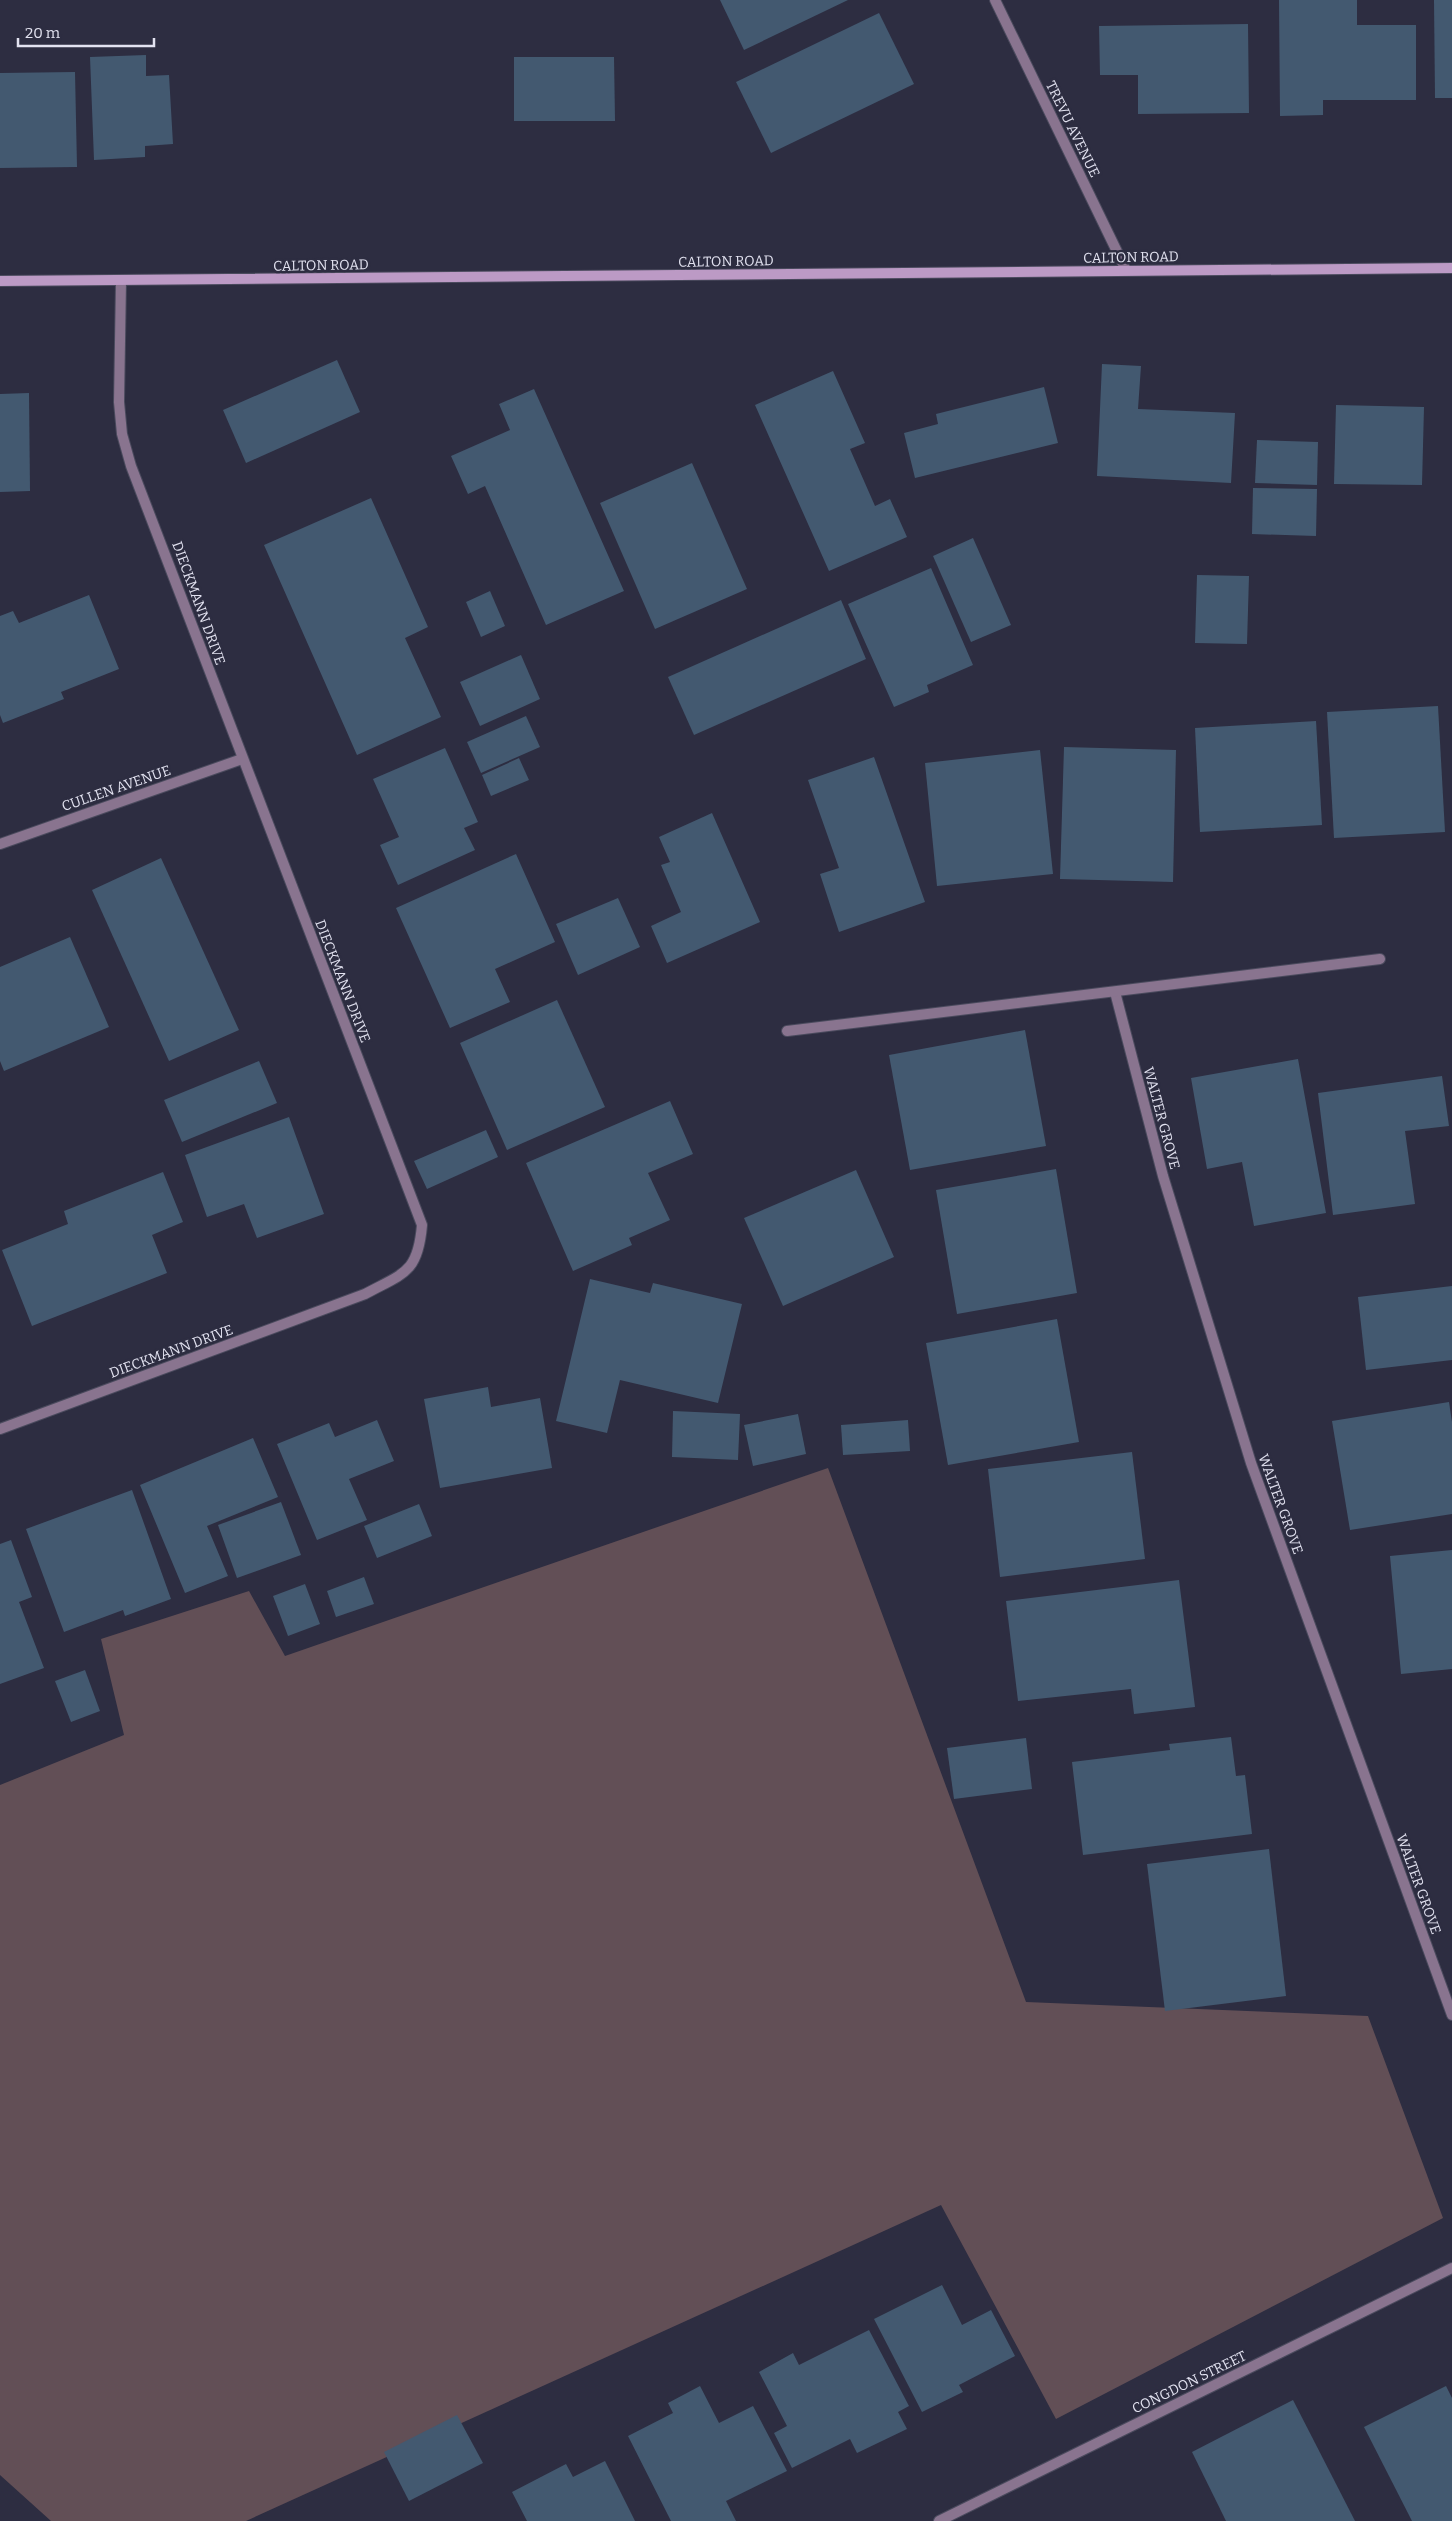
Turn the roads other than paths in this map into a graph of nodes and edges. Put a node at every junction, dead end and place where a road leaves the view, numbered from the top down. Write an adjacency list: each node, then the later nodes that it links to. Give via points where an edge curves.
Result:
1 (995, 0): 3 (street, TREVU AVENUE)
2 (1452, 268): 3 (main road, CALTON ROAD)
3 (1126, 270): 5 (main road, CALTON ROAD)
4 (0, 281): 5 (main road, CALTON ROAD)
5 (121, 281): 6 (street, DIECKMANN DRIVE, via 119,402 122,434 131,466)
6 (242, 759): 7 (street, CULLEN AVENUE); 11 (street, DIECKMANN DRIVE, via 422,1225 420,1249 411,1267 365,1294)
7 (0, 844)
8 (1380, 959): 9 (street)
9 (1115, 992): 10 (street); 12 (street, WALTER GROVE, via 1163,1176 1251,1463)
10 (787, 1032)
11 (0, 1428)
12 (1452, 2015)
13 (1452, 2268): 14 (street, CONGDON STREET)
14 (939, 2521)

